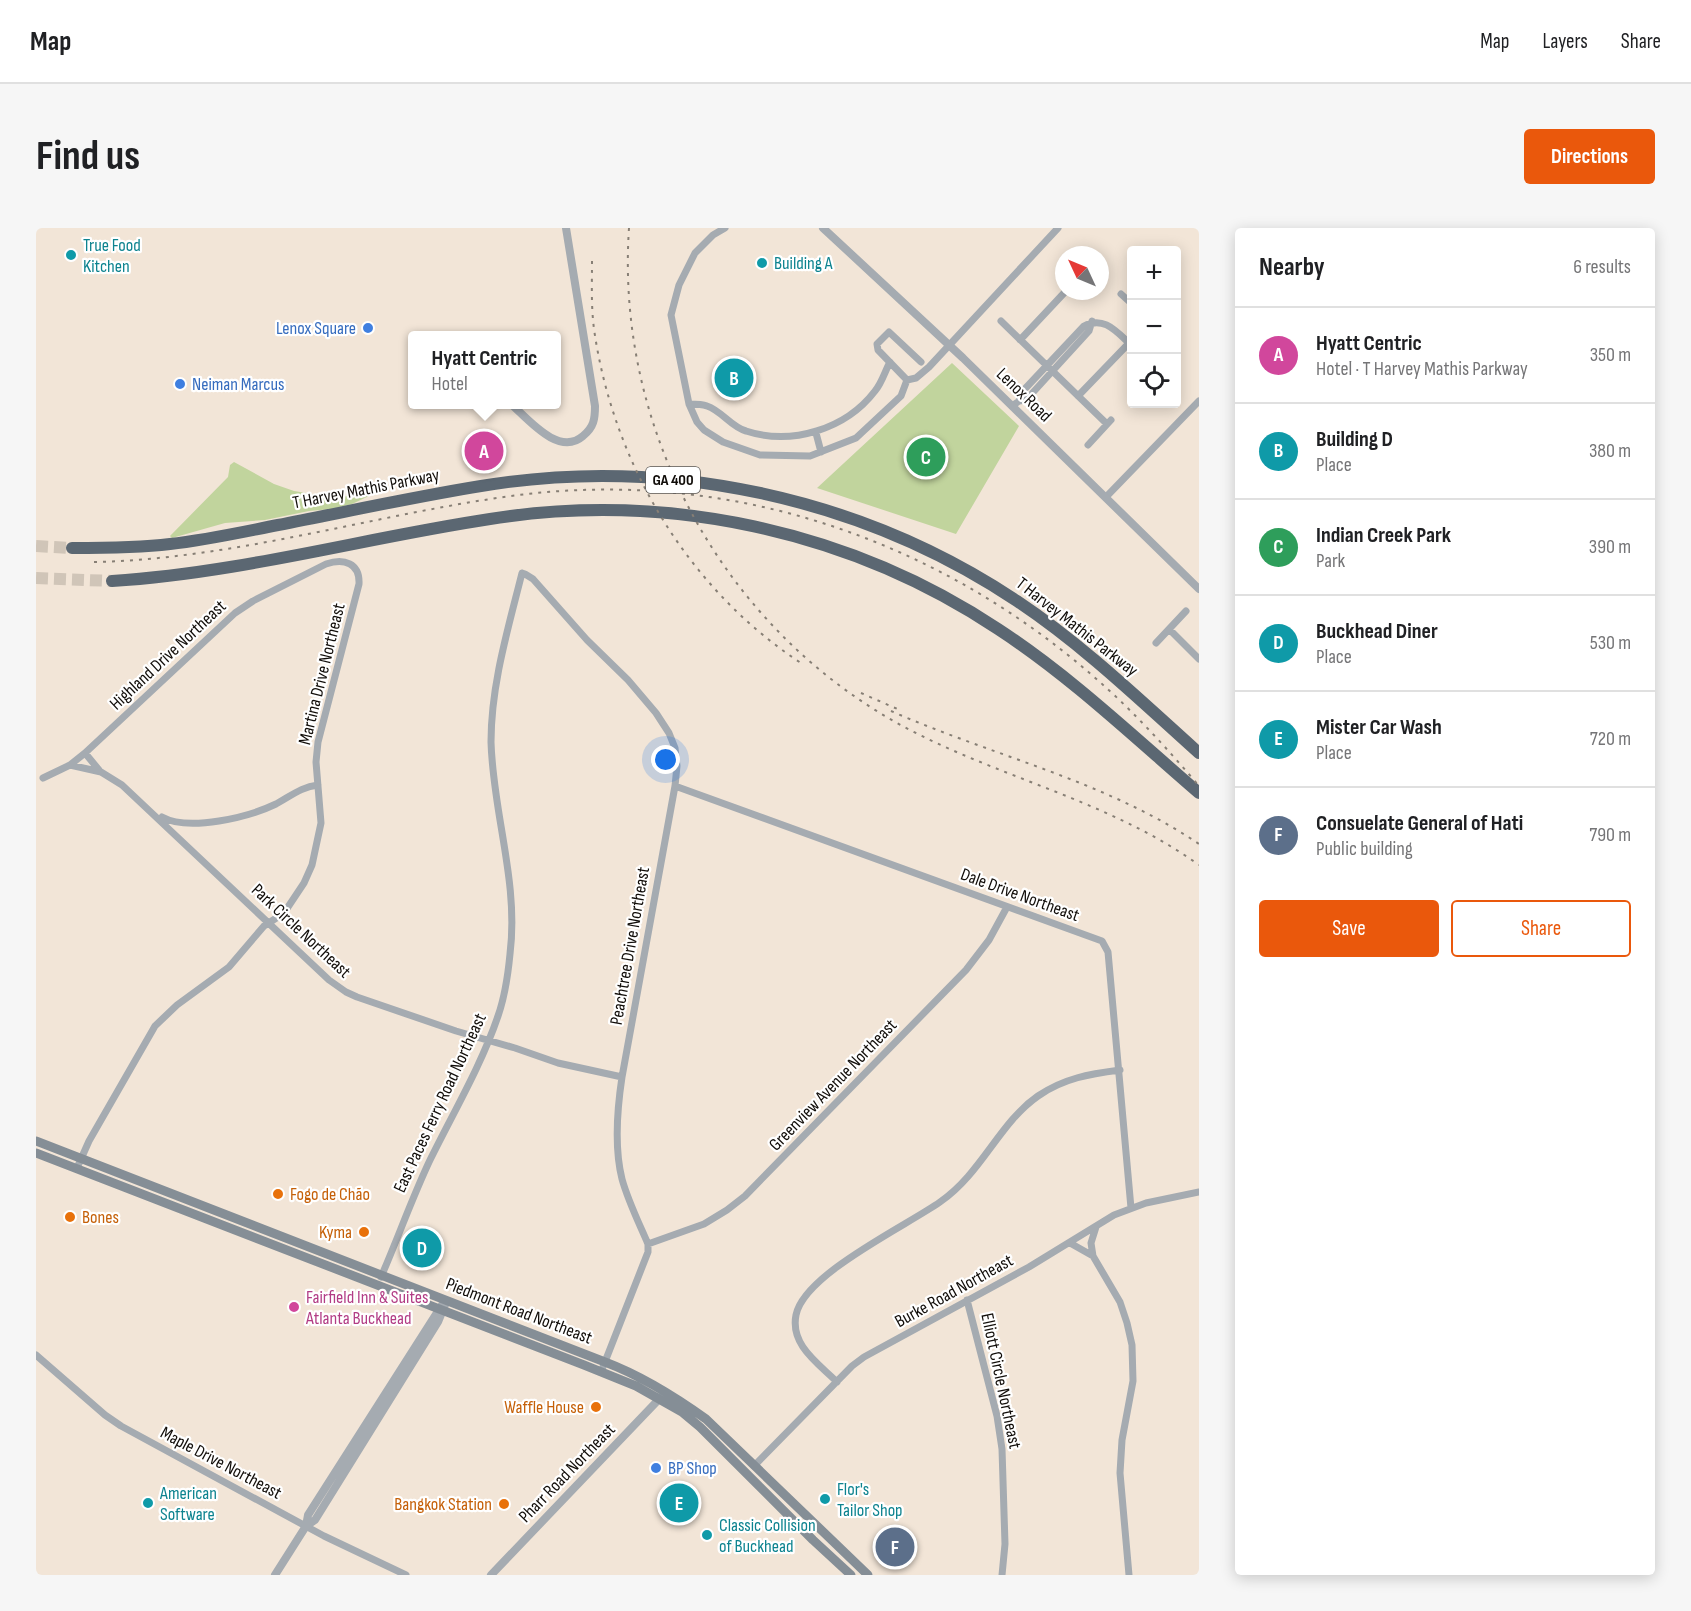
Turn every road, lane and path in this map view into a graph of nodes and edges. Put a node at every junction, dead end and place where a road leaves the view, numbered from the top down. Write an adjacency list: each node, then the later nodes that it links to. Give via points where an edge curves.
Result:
1 (566, 228): 21 (street, via 596,406 595,420 580,439 566,444)
2 (725, 228): 19 (street, via 695,253 679,285 671,315)
3 (823, 228): 12 (street, Lenox Road)
4 (1058, 228): 12 (street)
5 (1121, 294): 7 (street)
6 (1058, 300): 10 (street)
7 (1127, 300)
8 (1001, 321): 10 (street)
9 (1127, 339): 15 (street, via 1106,323 1092,321 1089,331)
10 (1020, 340): 15 (street)
11 (1127, 344): 17 (street)
12 (949, 346): 16 (street, via 916,378); 20 (street, Lenox Road)
13 (890, 362): 14 (street, via 876,347 889,332); 16 (street); 22 (street, via 876,391 848,416)
14 (921, 362)
15 (1049, 368): 17 (street); 20 (street, via 1026,400)
16 (907, 380): 24 (street, via 901,396 856,438)
17 (1078, 396): 23 (street, via 1109,422)
18 (1199, 401): 25 (street)
19 (689, 404): 22 (street, via 706,405 744,431 796,436); 24 (street, via 704,430 723,442 759,454 810,456)
20 (1016, 404): 25 (street, Lenox Road)
21 (516, 409)
22 (816, 433): 24 (street)
23 (1088, 445)
24 (821, 452)
25 (1106, 497): 30 (street, Lenox Road)
26 (72, 548): 36 (highway, T Harvey Mathis Parkway / GA 400, via 140,547 203,540 459,489 536,479 637,477 736,488 860,521 974,574 1059,631)
27 (355, 566): 35 (street, Highland Drive Northeast, via 342,561 326,564 235,613); 40 (street, Martina Drive Northeast, via 359,584 318,742)
28 (522, 573): 41 (street, Peachtree Drive Northeast, via 533,579 656,713 675,748); 46 (street, East Paces Ferry Road Northeast, via 492,716 493,769 510,873 513,919 505,989)
29 (112, 581): 42 (highway, GA 400, via 209,572 539,512 635,510 730,521 848,553 957,604 1052,669)
30 (1199, 589)
31 (1186, 611): 32 (street)
32 (1169, 629): 33 (street); 34 (street)
33 (1156, 643)
34 (1199, 659)
35 (85, 753): 37 (street, Highland Drive Northeast); 38 (street, Park Circle Northeast)
36 (1199, 753)
37 (70, 765): 38 (street, Park Circle Northeast); 39 (street, Highland Drive Northeast)
38 (101, 772): 43 (street, Park Circle Northeast)
39 (43, 778)
40 (318, 785): 43 (street, via 302,788 257,812 202,823 172,822); 45 (street, Martina Drive Northeast, via 321,823 312,865 284,913)
41 (675, 786): 44 (street, Dale Drive Northeast); 48 (street, Peachtree Drive Northeast)
42 (1199, 793)
43 (148, 807): 45 (street, Park Circle Northeast)
44 (1007, 907): 47 (street, Dale Drive Northeast, via 1098,939 1105,945); 57 (street, Greenview Avenue Northeast, via 966,970 745,1196 704,1224)
45 (268, 922): 46 (street, Park Circle Northeast, via 346,992); 51 (street, Martina Drive Northeast, via 229,967 155,1026)
46 (489, 1040): 48 (street, Park Circle Northeast, via 558,1063); 59 (street, East Paces Ferry Road Northeast, via 429,1164)
47 (1120, 1070): 54 (street, Dale Drive Northeast); 66 (street, via 1075,1077 1039,1096 1018,1114 955,1192 852,1256 808,1294 796,1314 797,1336 804,1350)
48 (622, 1077): 57 (street, Peachtree Drive Northeast, via 618,1115 620,1166)
49 (36, 1141): 51 (main road, Piedmont Road Northeast)
50 (36, 1153): 52 (main road, Piedmont Road Northeast)
51 (81, 1158): 52 (street, Martina Drive Northeast); 59 (main road, Piedmont Road Northeast)
52 (77, 1168): 60 (main road, Piedmont Road Northeast)
53 (1199, 1192): 54 (street, Burke Road Northeast)
54 (1131, 1208): 55 (street, Burke Road Northeast)
55 (1096, 1227): 56 (street, Burke Road Northeast); 58 (street, via 1091,1244)
56 (1070, 1243): 58 (street); 61 (street, Burke Road Northeast)
57 (648, 1244): 64 (street, via 646,1259)
58 (1093, 1256): 76 (street, via 1120,1302 1132,1345 1133,1381 1120,1473)
59 (382, 1275): 60 (street, East Paces Ferry Road Northeast); 62 (main road, Piedmont Road Northeast)
60 (378, 1285): 62 (main road, Piedmont Road Northeast)
61 (968, 1300): 66 (street, Burke Road Northeast, via 864,1357); 75 (street, Elliott Circle Northeast, via 1002,1449)
62 (443, 1307): 64 (main road, Piedmont Road Northeast); 65 (main road, Piedmont Road Northeast); 69 (street, via 308,1515)
63 (36, 1355): 69 (street, Maple Drive Northeast, via 114,1422)
64 (605, 1362): 65 (street); 67 (main road, Piedmont Road Northeast, via 645,1380)
65 (601, 1372): 67 (main road, Piedmont Road Northeast)
66 (837, 1382): 68 (street, Burke Road Northeast)
67 (663, 1396): 68 (main road, Piedmont Road Northeast, via 676,1397 706,1419); 70 (street, Pharr Road Northeast); 73 (main road, Piedmont Road Northeast, via 700,1427)
68 (754, 1466): 74 (main road, Piedmont Road Northeast)
69 (306, 1526): 71 (street); 72 (street, Maple Drive Northeast)
70 (495, 1574)
71 (275, 1575)
72 (406, 1575)
73 (851, 1575)
74 (868, 1575)
75 (1002, 1575)
76 (1129, 1575)

